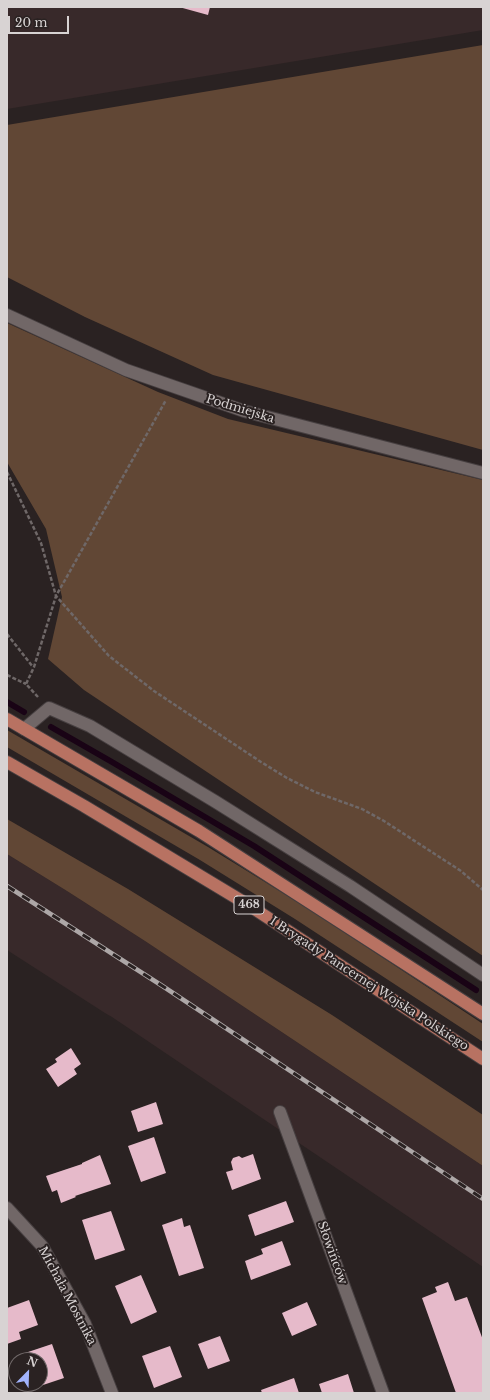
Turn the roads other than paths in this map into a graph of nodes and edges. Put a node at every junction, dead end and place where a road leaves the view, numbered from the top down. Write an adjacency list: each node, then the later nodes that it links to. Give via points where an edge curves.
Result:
1 (7, 315): 2 (street, Podmiejska, via 126,370 244,411)
2 (483, 473)
3 (7, 719): 4 (main road)
4 (24, 729): 6 (street, via 49,708 90,726 350,886); 7 (main road, via 199,831)
5 (7, 762): 8 (main road, I Brygady Pancernej Wojska Polskiego / 468, via 250,906)
6 (483, 975)
7 (483, 1014)
8 (483, 1059)
9 (280, 1112): 12 (street, Słowińców)
10 (7, 1208): 11 (street, Michała Mostnika, via 42,1246 85,1324)
11 (112, 1393)
12 (383, 1393)

